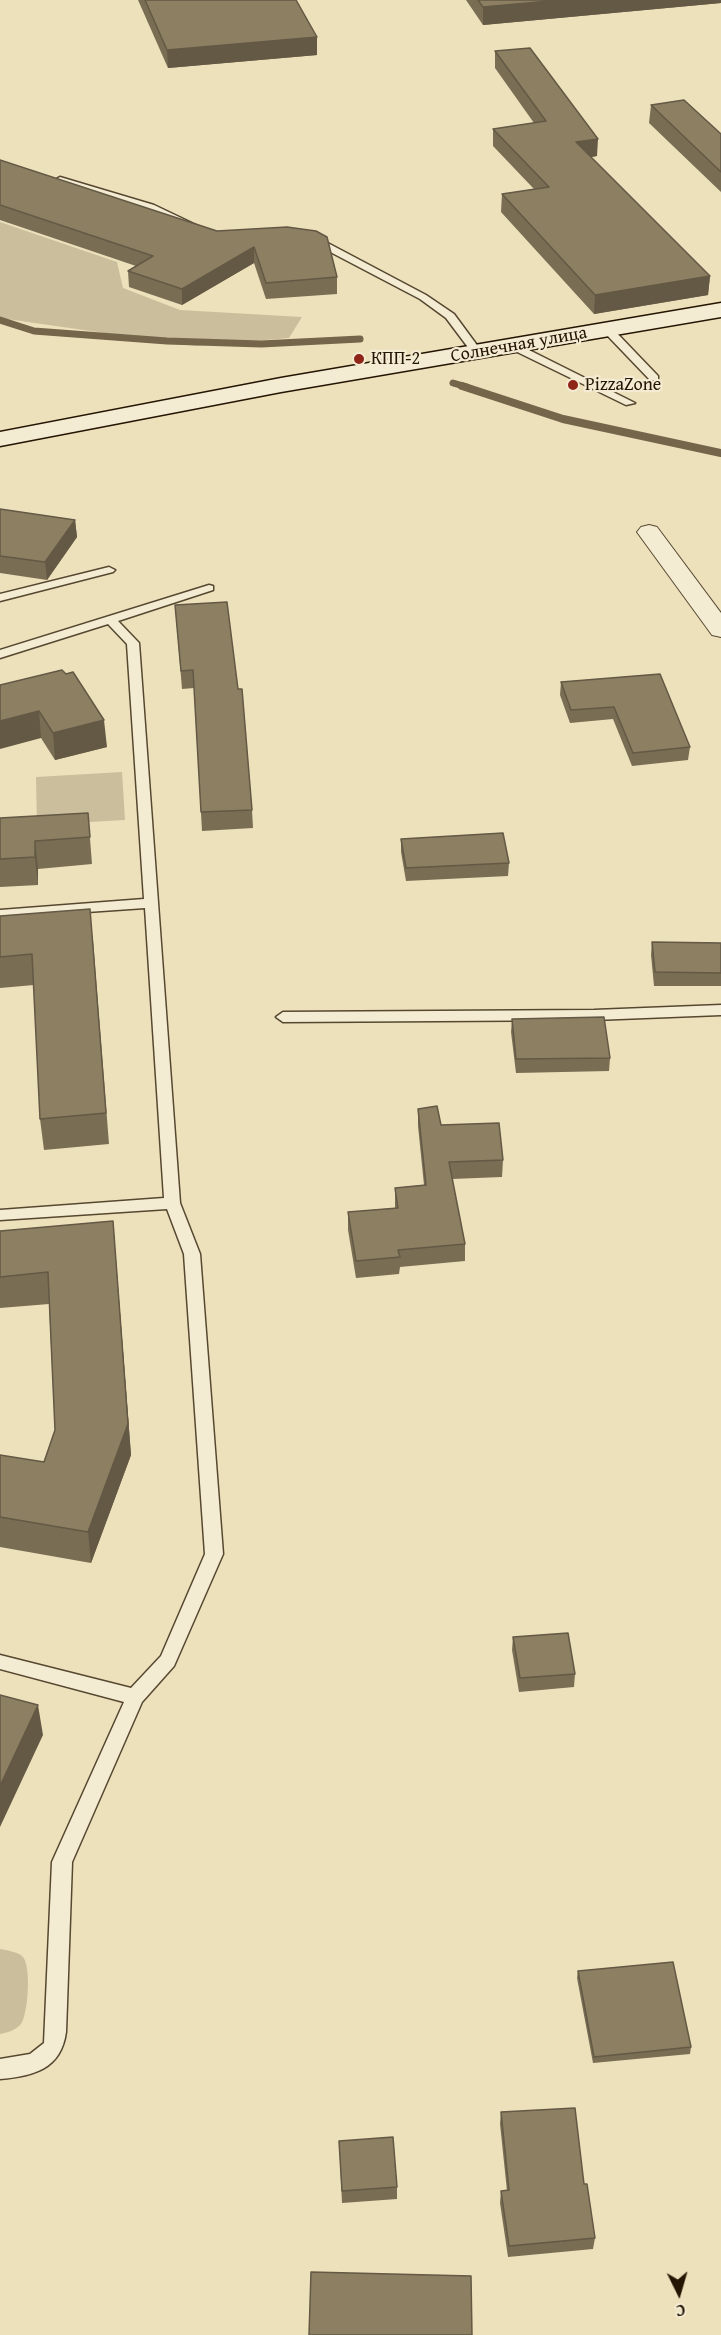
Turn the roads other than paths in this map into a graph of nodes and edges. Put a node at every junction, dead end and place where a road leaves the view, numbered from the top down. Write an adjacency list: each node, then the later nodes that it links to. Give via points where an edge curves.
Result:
1 (52, 178): 2 (lane, via 151,207)
2 (206, 231)
3 (300, 240): 7 (lane, via 319,242 423,297 450,316)
4 (721, 310): 5 (street, Солнечная улица)
5 (608, 330): 6 (street, Солнечная улица); 8 (lane)
6 (513, 346): 7 (street, Солнечная улица); 9 (lane)
7 (477, 352): 10 (street, Солнечная улица, via 281,384)
8 (654, 378)
9 (630, 403)
10 (0, 439)
11 (649, 532): 16 (street)
12 (109, 570): 14 (lane)
13 (209, 588): 15 (lane)
14 (0, 598)
15 (110, 619): 17 (lane); 18 (lane, via 133,643)
16 (721, 630)
17 (0, 654)
18 (152, 903): 19 (lane); 22 (lane)
19 (0, 914)
20 (721, 1010): 21 (lane)
21 (283, 1017)
22 (172, 1203): 23 (lane); 25 (lane, via 192,1254 214,1554 168,1661)
23 (0, 1215)
24 (0, 1662): 25 (lane)
25 (135, 1697): 26 (lane, via 62,1863 56,2032 52,2049 38,2061)
26 (0, 2069)

